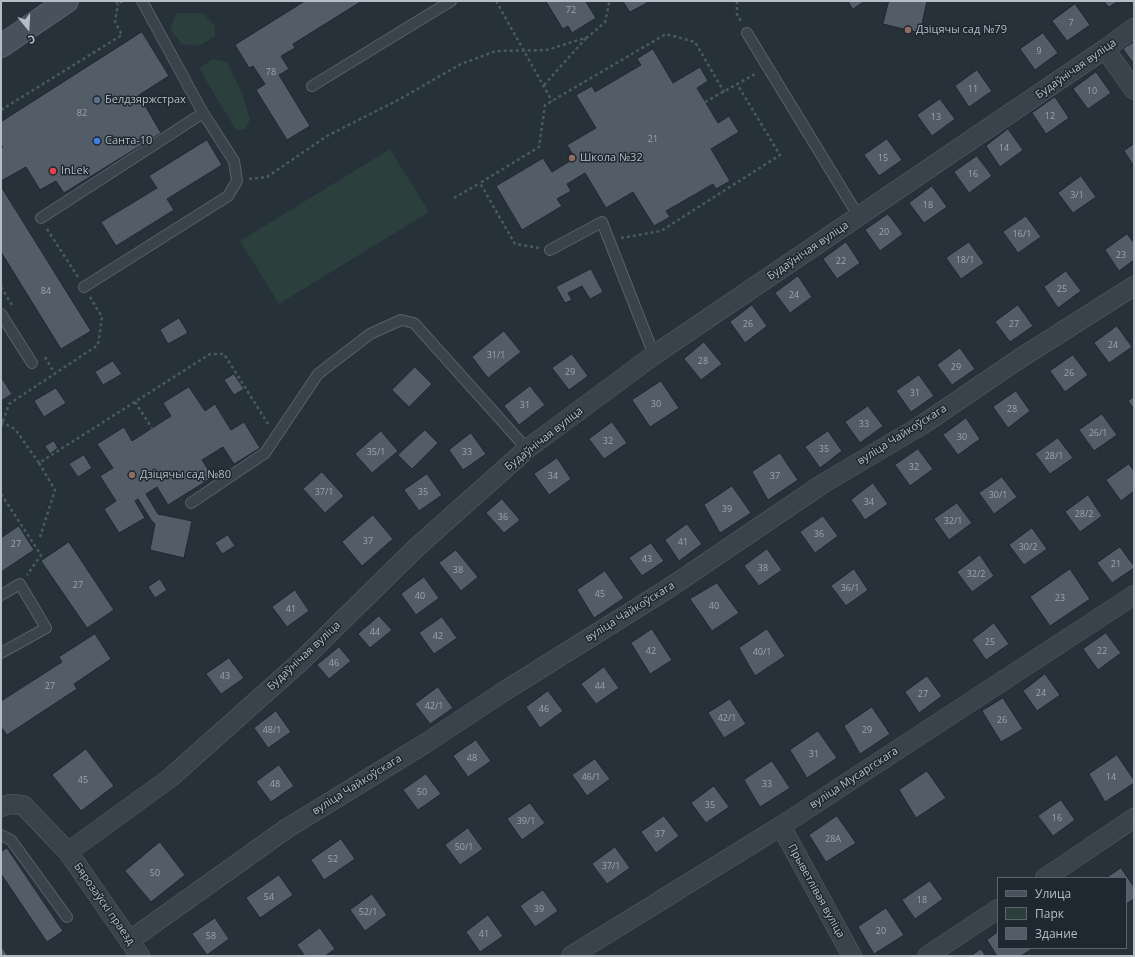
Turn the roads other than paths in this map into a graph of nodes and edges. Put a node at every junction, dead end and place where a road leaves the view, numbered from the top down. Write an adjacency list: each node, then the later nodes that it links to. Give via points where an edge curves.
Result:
1 (67, 1): 6 (main road)
2 (142, 1): 10 (lane)
3 (451, 1): 8 (lane)
4 (1134, 28): 7 (street, Будаўнічая вуліца)
5 (747, 33): 11 (lane)
6 (1, 46)
7 (1106, 49): 9 (street); 11 (street, Будаўнічая вуліца)
8 (312, 86)
9 (1134, 90)
10 (203, 113): 12 (lane); 15 (lane, via 234,161 237,181 228,196)
11 (859, 217): 17 (street, Будаўнічая вуліца)
12 (41, 218)
13 (550, 250): 17 (lane, via 602,222)
14 (1134, 286): 32 (street, вуліца Чайкоўскага, via 1019,359 922,425 824,483 669,588 286,829)
15 (84, 287)
16 (1, 314): 18 (lane)
17 (654, 355): 19 (street, Будаўнічая вуліца)
18 (32, 363)
19 (526, 449): 20 (lane, via 414,323 401,320 370,334 318,374 265,454); 28 (street, Будаўнічая вуліца, via 417,547 299,662 170,778)
20 (191, 503)
21 (1, 595): 23 (lane, via 20,584 46,628)
22 (1134, 595): 26 (street, вуліца Мусаргскага)
23 (1, 653)
24 (1, 807): 28 (street, via 10,804 23,805)
25 (1134, 818): 29 (street)
26 (780, 826): 33 (street, вуліца Мусаргскага); 34 (street, Прыветлівая вуліца)
27 (1, 835): 31 (lane, via 10,840)
28 (68, 852): 32 (street, Бярозаўскі праезд)
29 (1046, 877)
30 (997, 910): 35 (street)
31 (67, 917)
32 (134, 948)
33 (571, 956)
34 (852, 956)
35 (927, 956)

